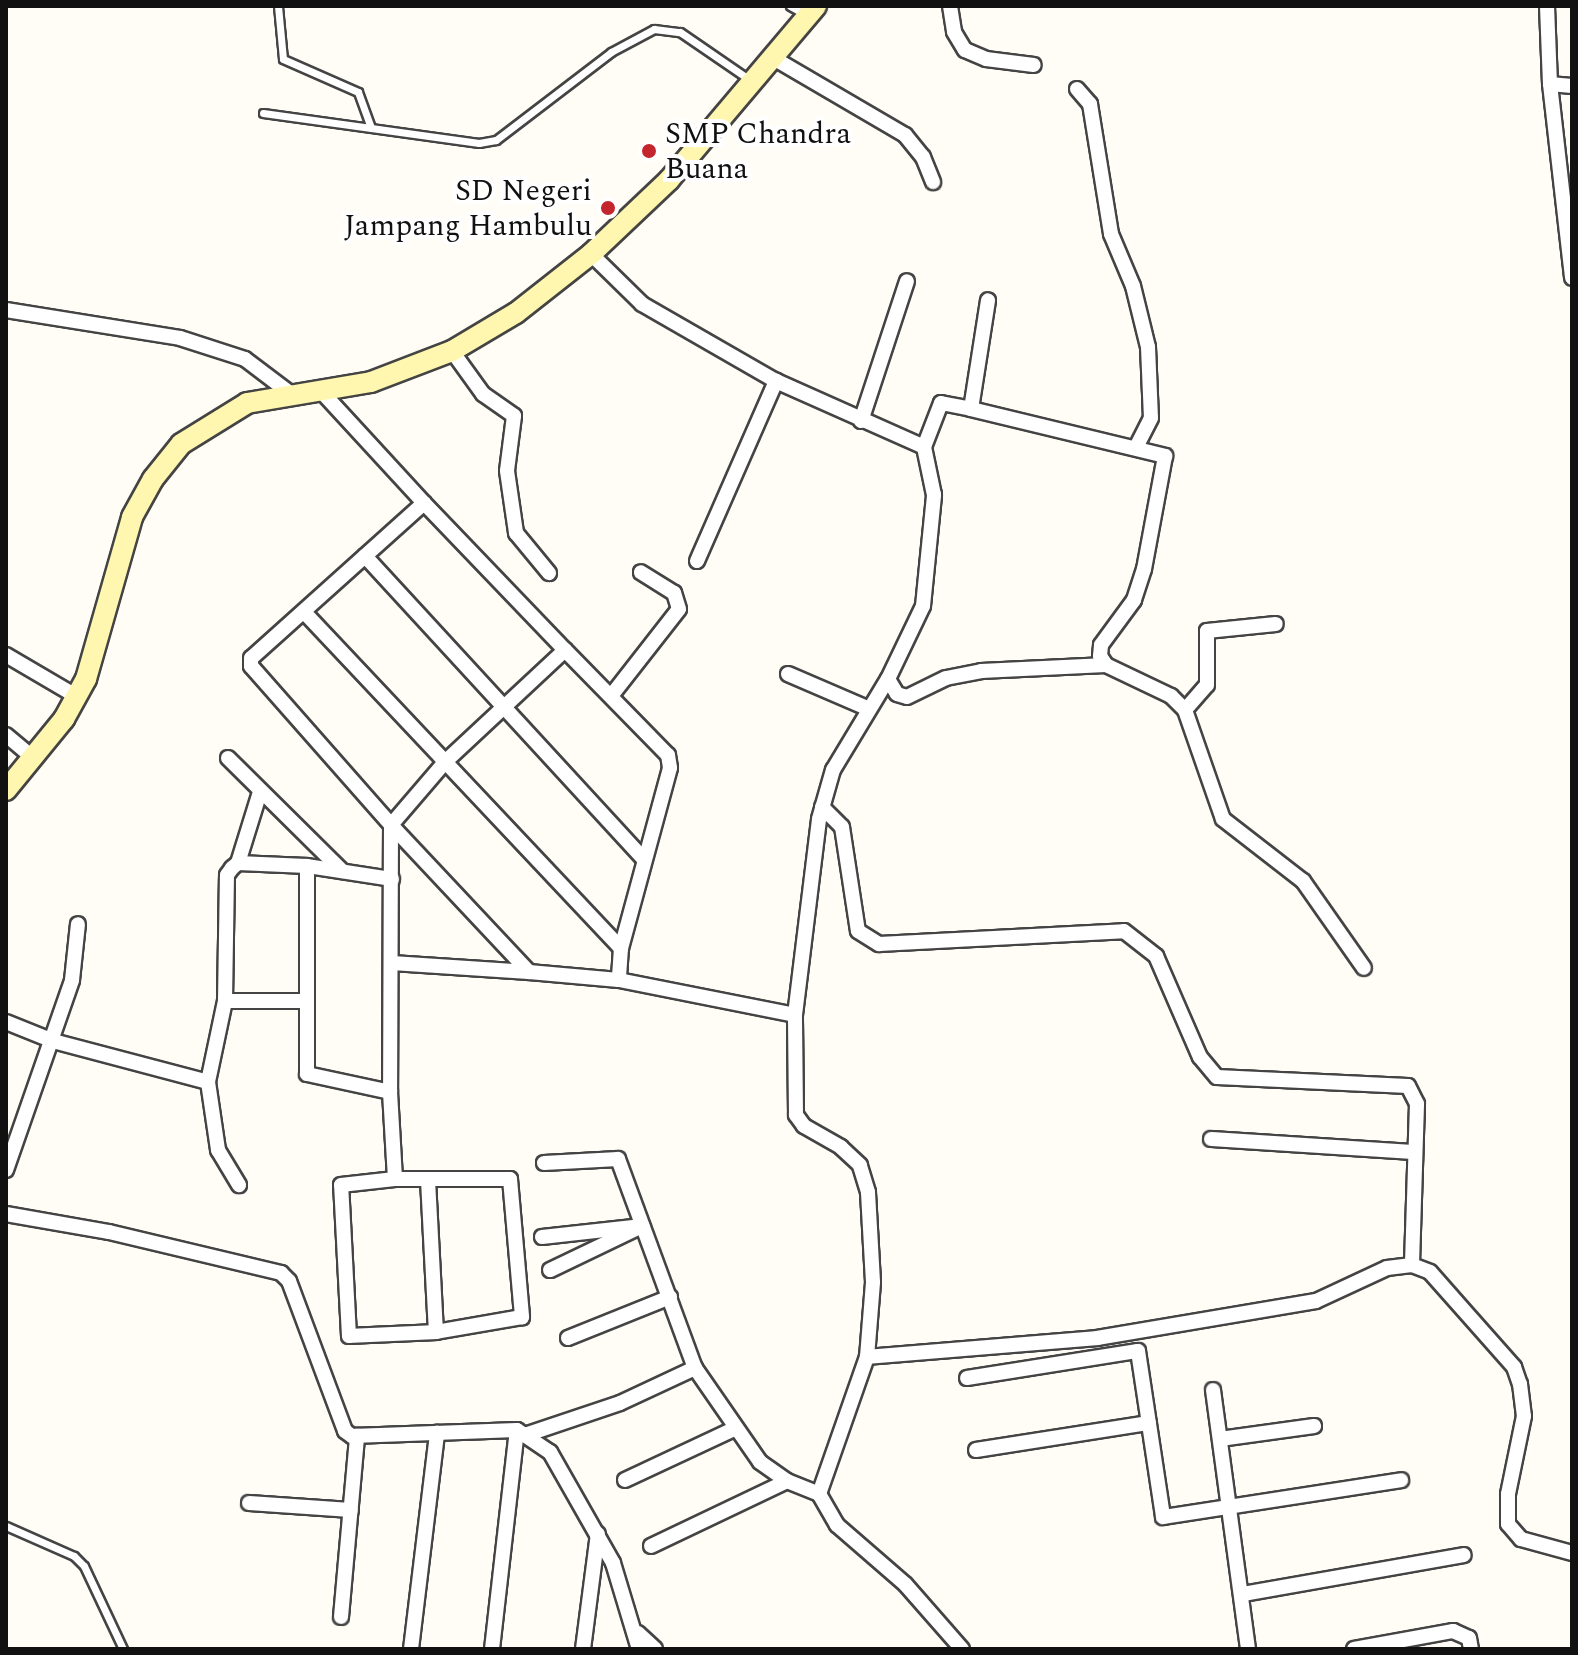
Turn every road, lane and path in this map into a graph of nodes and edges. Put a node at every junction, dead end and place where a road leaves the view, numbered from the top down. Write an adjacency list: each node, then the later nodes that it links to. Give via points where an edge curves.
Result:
1 (278, 6): 12 (lane, via 283,59 358,92)
2 (950, 6): 6 (street, via 954,32 965,50 986,59)
3 (1547, 6): 8 (street)
4 (805, 9): 5 (street)
5 (775, 59): 7 (street); 13 (street, via 905,135 923,157)
6 (1034, 65)
7 (750, 80): 12 (lane, via 680,32 654,29 611,52 496,140 479,143); 14 (street, via 669,180)
8 (1550, 84): 9 (street); 15 (street)
9 (1572, 86)
10 (1077, 89): 25 (street, via 1090,104 1111,234 1136,297 1148,347 1151,418)
11 (263, 113): 12 (lane)
12 (371, 128)
13 (933, 182)
14 (591, 254): 19 (street, via 516,313); 20 (street, via 628,295)
15 (1572, 278)
16 (907, 281): 24 (street)
17 (988, 300): 23 (street)
18 (6, 310): 22 (street, via 180,338 245,359)
19 (452, 351): 21 (street, via 371,382); 31 (street, via 483,394 514,416 507,471 516,533)
20 (776, 381): 24 (street); 29 (street)
21 (321, 391): 22 (street); 27 (street)
22 (294, 396): 39 (street, via 247,403 214,422 181,444 153,479 132,517 106,620)
23 (971, 409): 25 (street); 26 (street, via 941,403)
24 (861, 421): 26 (street)
25 (1137, 446): 36 (street, via 1158,451 1165,464 1134,600 1101,645)
26 (924, 447): 38 (street, via 934,495 925,591)
27 (424, 503): 28 (street); 34 (street)
28 (365, 556): 32 (street); 41 (street)
29 (697, 561)
30 (641, 572): 40 (street, via 674,593 679,609)
31 (549, 573)
32 (305, 613): 47 (street); 51 (street, via 251,658 251,666)
33 (1276, 624): 43 (street, via 1207,631 1207,685)
34 (565, 650): 40 (street); 41 (street)
35 (6, 655): 39 (street)
36 (1106, 665): 38 (street, via 981,671 946,678 907,697 897,694); 43 (street, via 1171,696)
37 (788, 674): 42 (street)
38 (888, 679): 42 (street)
39 (76, 696): 45 (street)
40 (611, 696): 52 (street, via 668,755 668,784)
41 (508, 706): 47 (street); 52 (street)
42 (867, 708): 50 (street, via 833,770)
43 (1185, 710): 60 (street, via 1223,819 1303,881)
44 (6, 735): 45 (street)
45 (32, 757): 48 (street)
46 (228, 758): 49 (street)
47 (445, 762): 51 (street); 58 (street)
48 (6, 790)
49 (260, 792): 53 (street); 55 (street)
50 (822, 807): 65 (street); 71 (street, via 842,827 858,931 879,944 1103,929 1133,934 1156,956 1208,1072 1226,1082 1408,1086 1417,1104)
51 (391, 825): 56 (street); 61 (street)
52 (644, 859): 58 (street)
53 (238, 863): 54 (street); 63 (street, via 227,875)
54 (307, 866): 55 (street); 64 (street)
55 (343, 871): 56 (street)
56 (392, 879): 59 (street)
57 (78, 924): 67 (street, via 72,980)
58 (621, 948): 62 (street)
59 (392, 963): 61 (street); 69 (street)
60 (1364, 968)
61 (529, 972): 62 (street)
62 (619, 980): 65 (street)
63 (225, 1001): 64 (street); 68 (street)
64 (307, 1001): 69 (street, via 307,1074)
65 (795, 1015): 85 (street, via 796,1115 804,1126 852,1155 868,1192 873,1282)
66 (6, 1022): 67 (street)
67 (53, 1041): 68 (street); 73 (street)
68 (208, 1082): 76 (street, via 218,1150)
69 (390, 1092): 74 (street)
70 (1211, 1139): 71 (street)
71 (1414, 1152): 80 (street)
72 (544, 1163): 78 (street, via 618,1159)
73 (6, 1170)
74 (395, 1179): 75 (street); 83 (street, via 340,1188 348,1332 354,1339)
75 (428, 1180): 83 (street); 83 (street, via 510,1179 523,1312 517,1319)
76 (239, 1185)
77 (6, 1214): 94 (street, via 109,1232 281,1273 289,1281 345,1431)
78 (642, 1226): 79 (street); 81 (street); 82 (street)
79 (542, 1237)
80 (1412, 1265): 85 (street, via 1387,1268 1316,1301 1097,1338); 107 (street, via 1430,1272 1514,1367 1524,1416 1508,1494 1508,1524 1521,1539)
81 (550, 1270)
82 (670, 1297): 84 (street); 86 (street)
83 (436, 1332)
84 (568, 1338)
85 (867, 1357): 100 (street)
86 (695, 1368): 91 (street); 93 (street, via 620,1403)
87 (967, 1378): 89 (street, via 1138,1351)
88 (1213, 1390): 95 (street)
89 (1149, 1423): 96 (street); 102 (street, via 1163,1517)
90 (1314, 1426): 95 (street)
91 (734, 1429): 97 (street); 99 (street, via 760,1462)
92 (437, 1433): 93 (street); 94 (street); 114 (street)
93 (521, 1433): 105 (street, via 550,1452); 115 (street)
94 (357, 1436): 103 (street)
95 (1220, 1439): 102 (street)
96 (976, 1450)
97 (625, 1480)
98 (1401, 1480): 102 (street)
99 (787, 1481): 100 (street); 106 (street)
100 (819, 1494): 119 (street, via 837,1525 905,1584)
101 (249, 1503): 103 (street)
102 (1230, 1507): 109 (street)
103 (351, 1510): 110 (street)
104 (6, 1526): 113 (lane, via 74,1556 84,1566)
105 (598, 1534): 111 (street); 116 (street)
106 (651, 1546)
107 (1572, 1553)
108 (1464, 1555): 109 (street)
109 (1243, 1594): 120 (street)
110 (341, 1617)
111 (638, 1633): 117 (street); 118 (street)
112 (1397, 1645): 121 (street); 122 (street, via 1461,1632)
113 (123, 1649)
114 (411, 1649)
115 (492, 1649)
116 (583, 1649)
117 (639, 1649)
118 (655, 1649)
119 (962, 1649)
120 (1248, 1649)
121 (1354, 1649)
122 (1471, 1649)

